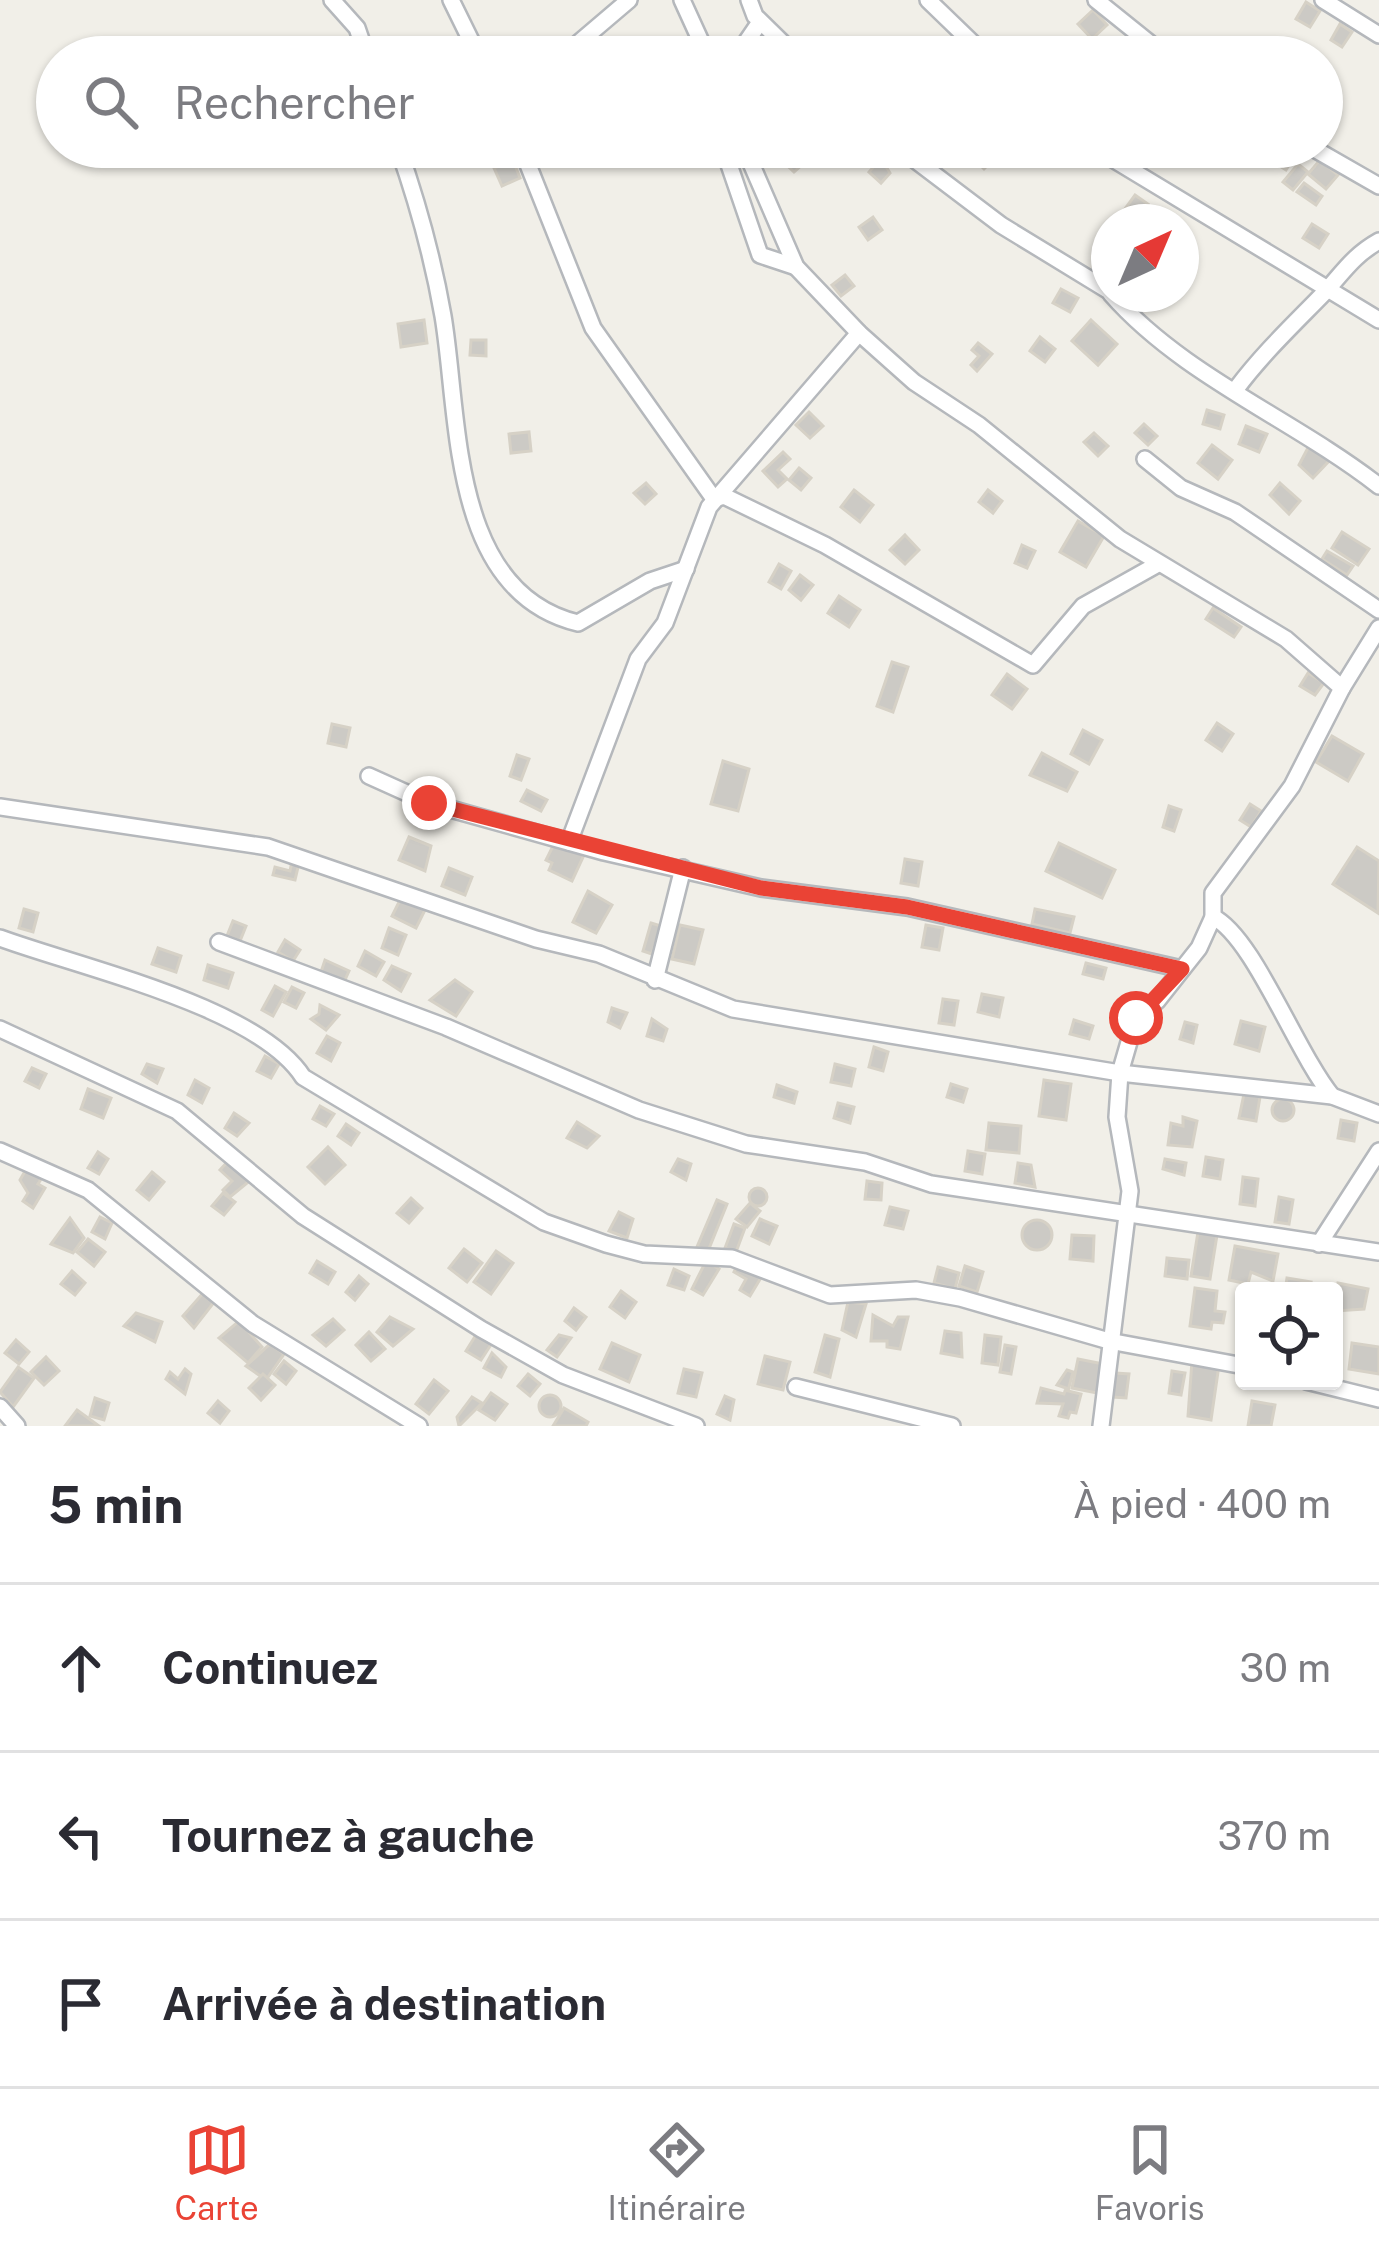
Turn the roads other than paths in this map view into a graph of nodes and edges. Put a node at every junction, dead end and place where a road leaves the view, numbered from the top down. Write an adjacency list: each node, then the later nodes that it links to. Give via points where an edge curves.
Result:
1 (332, 0): 11 (street)
2 (451, 0): 12 (street)
3 (629, 0): 13 (street)
4 (682, 0): 14 (street)
5 (749, 0): 9 (street)
6 (928, 0): 17 (street)
7 (1096, 0): 18 (street)
8 (1322, 0): 10 (street)
9 (760, 22): 15 (street); 16 (street)
10 (1379, 35)
11 (359, 36)
12 (469, 36)
13 (587, 36)
14 (699, 36)
15 (750, 36)
16 (775, 36)
17 (965, 36)
18 (1141, 36)
19 (1343, 165): 26 (street)
20 (404, 168): 39 (street, via 434,269 466,484 501,568 531,600 578,623)
21 (529, 168): 37 (street, via 593,328)
22 (730, 168): 28 (street, via 760,255)
23 (753, 168): 28 (street)
24 (928, 168): 29 (street)
25 (1127, 168): 30 (street)
26 (1379, 186)
27 (1379, 241): 30 (street, via 1349,260)
28 (796, 267): 33 (street)
29 (1091, 281)
30 (1326, 290): 32 (street); 34 (street)
31 (1129, 312): 34 (street, via 1161,344)
32 (1379, 320)
33 (859, 333): 37 (street); 38 (street)
34 (1236, 389): 36 (street)
35 (1145, 459): 40 (street)
36 (1379, 486)
37 (714, 499): 38 (street, via 724,496 825,544 1033,665 1083,606); 39 (street)
38 (1158, 564): 42 (street, via 1286,639)
39 (686, 569): 45 (street, via 665,623 638,659)
40 (1379, 610)
41 (1379, 628): 42 (street)
42 (1342, 688): 47 (street, via 1292,786 1213,893)
43 (369, 776): 45 (street, via 429,803)
44 (0, 807): 51 (street, via 268,847 598,954)
45 (569, 842): 46 (street)
46 (682, 868): 50 (street, via 761,888 907,907); 51 (street)
47 (1213, 917): 50 (street); 54 (street, via 1242,938 1307,1065)
48 (0, 938): 61 (street, via 238,1023 286,1052 308,1081 544,1222 644,1254 732,1258 830,1295 916,1290)
49 (219, 942): 58 (street, via 640,1110 746,1144 865,1162 931,1184)
50 (1182, 969): 53 (street, via 1136,1018)
51 (655, 980): 53 (street, via 733,1009)
52 (0, 1028): 69 (street, via 177,1111 303,1216 448,1310 563,1375)
53 (1120, 1073): 54 (street); 58 (street)
54 (1333, 1096): 55 (street)
55 (1379, 1114)
56 (0, 1151): 68 (street, via 88,1190 253,1324)
57 (1379, 1151): 59 (street)
58 (1128, 1213): 59 (street); 61 (street)
59 (1318, 1244): 60 (street)
60 (1379, 1252)
61 (1109, 1341): 62 (street); 71 (street)
62 (1235, 1364)
63 (796, 1387): 70 (street)
64 (1342, 1390): 65 (street)
65 (1379, 1399)
66 (0, 1407): 67 (street)
67 (17, 1426)
68 (419, 1426)
69 (696, 1426)
70 (952, 1426)
71 (1101, 1426)

